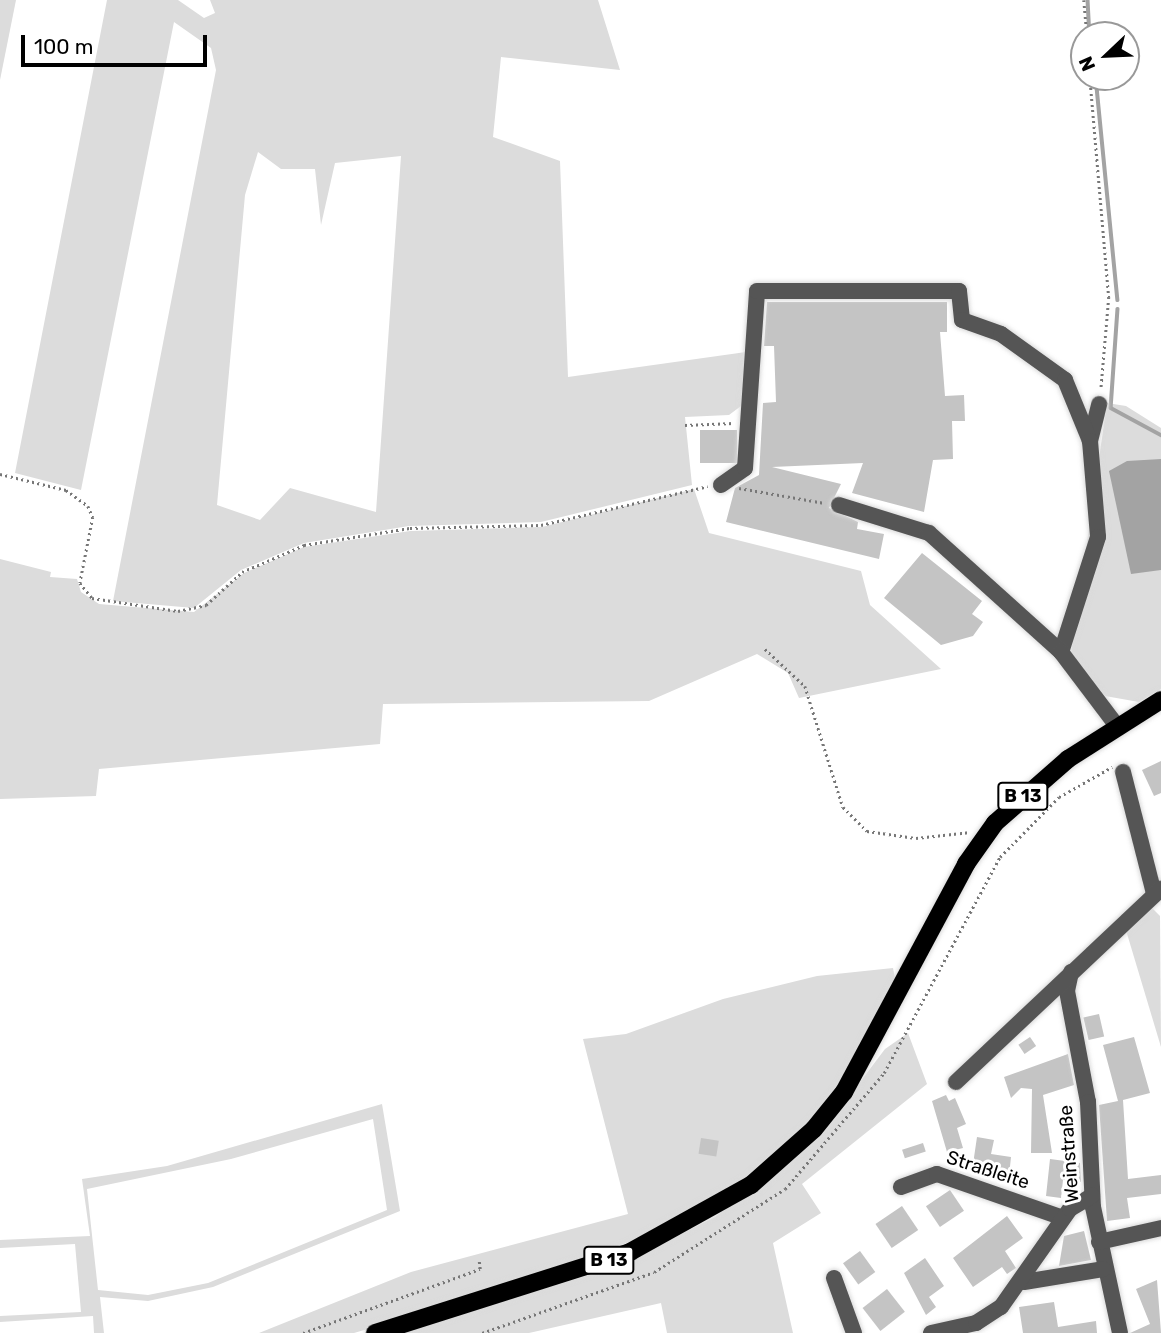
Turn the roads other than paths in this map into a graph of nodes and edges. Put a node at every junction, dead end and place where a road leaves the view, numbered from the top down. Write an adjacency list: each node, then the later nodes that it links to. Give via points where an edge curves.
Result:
1 (1100, 404): 2 (street)
2 (1090, 441): 3 (street, via 1065,380 1002,334 962,320 959,291 757,291 745,468); 5 (street, via 1098,537)
3 (721, 485)
4 (839, 505): 5 (street, via 929,533)
5 (1061, 652): 7 (street)
6 (1161, 700): 7 (main road, B 13)
7 (1117, 726): 20 (main road, B 13, via 1028,791 983,838 859,1070 814,1129 751,1185 630,1252)
8 (1123, 772): 9 (street)
9 (1158, 892): 10 (street)
10 (1071, 972): 11 (street); 13 (street, Weinstraße, via 1067,991 1087,1101)
11 (956, 1082)
12 (901, 1187): 14 (street, Straßleite, via 937,1174)
13 (1092, 1196): 14 (street); 16 (street, Weinstraße)
14 (1063, 1218): 19 (street)
15 (1161, 1228): 16 (street)
16 (1099, 1242): 17 (street, Weinstraße)
17 (1104, 1269): 19 (street); 23 (street, Weinstraße)
18 (834, 1278): 21 (street)
19 (1024, 1282): 22 (street, via 987,1317)
20 (375, 1333)
21 (854, 1333)
22 (931, 1333)
23 (1120, 1333)

